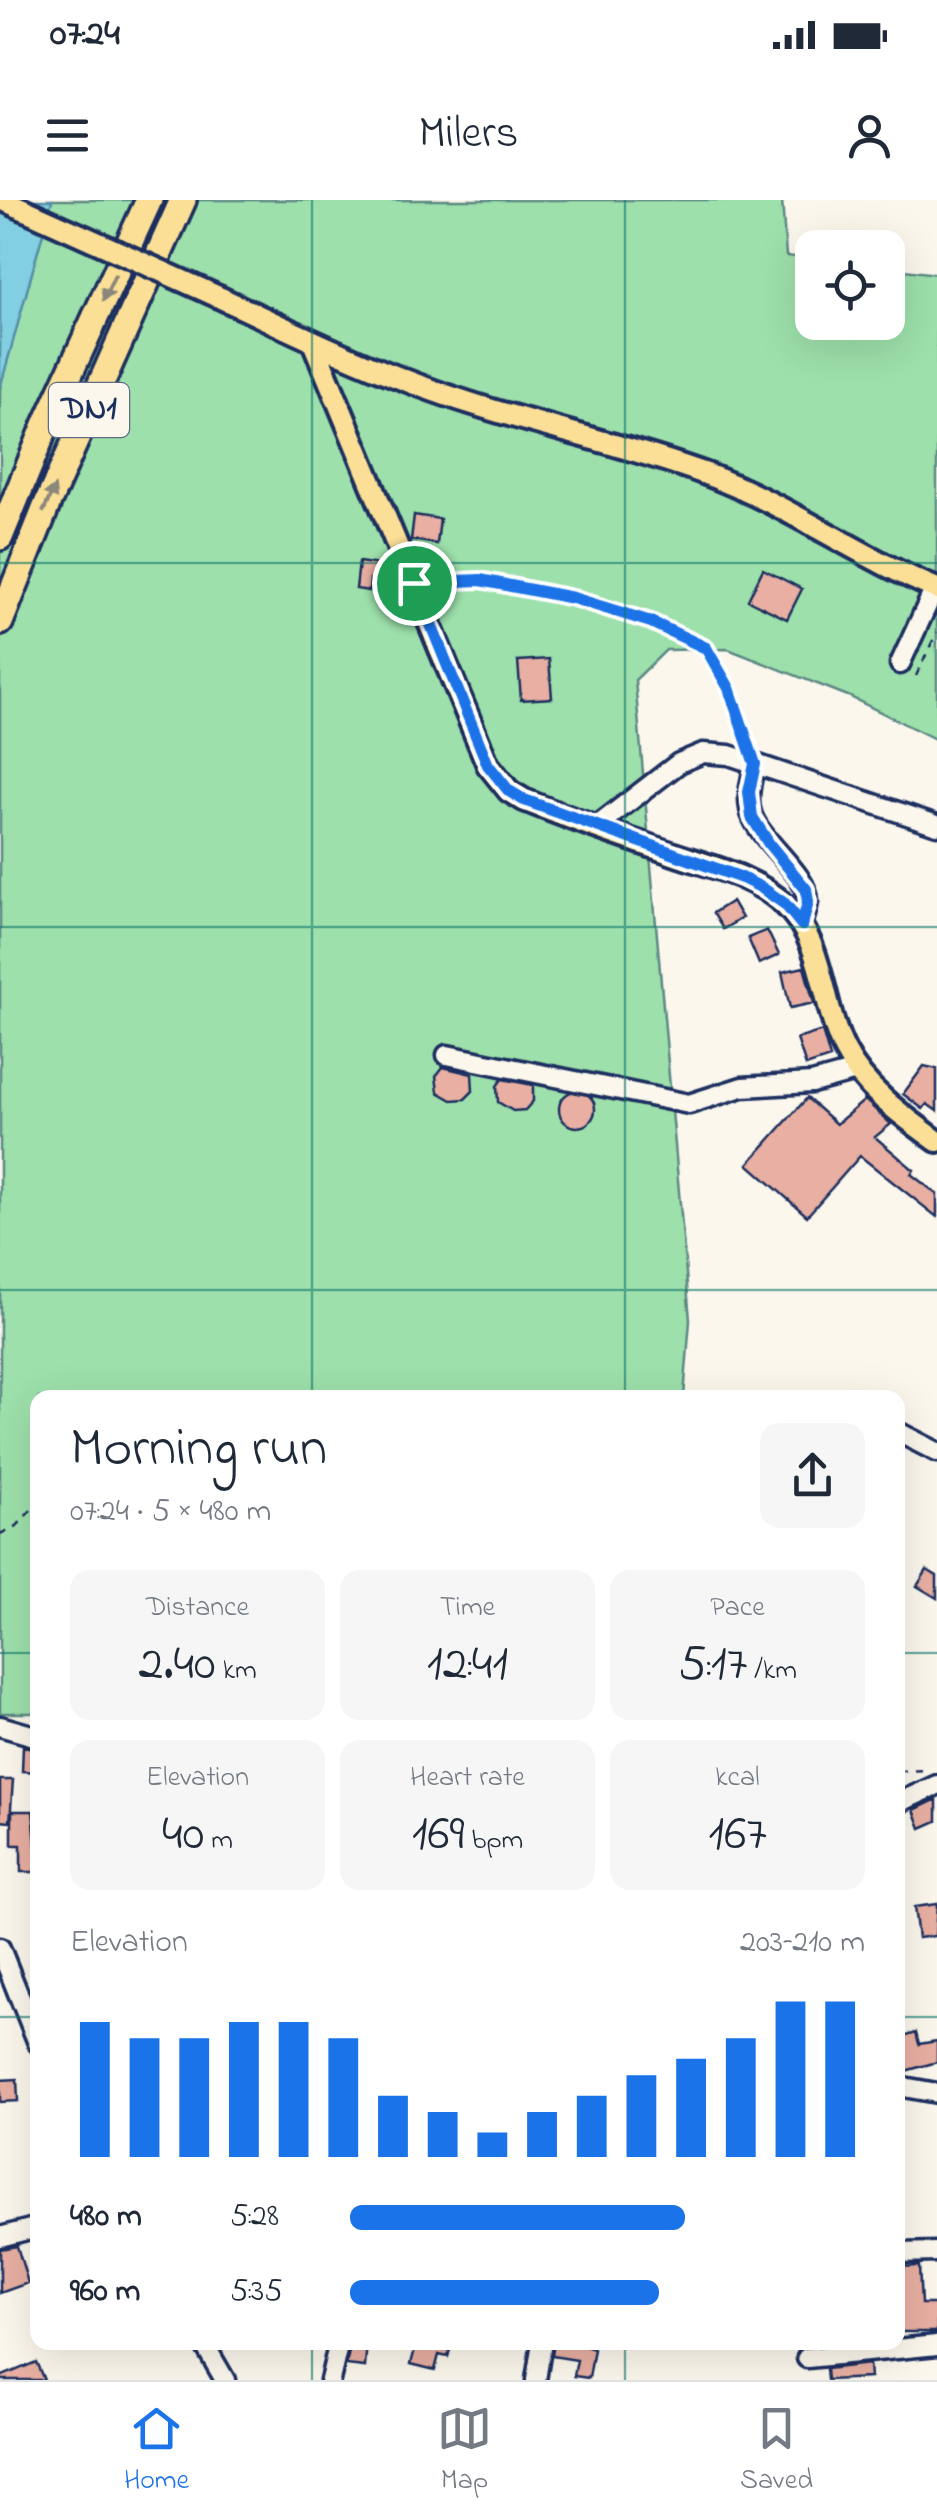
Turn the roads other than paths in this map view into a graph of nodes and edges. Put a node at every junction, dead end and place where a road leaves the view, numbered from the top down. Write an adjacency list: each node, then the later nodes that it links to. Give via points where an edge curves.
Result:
1 (4, 200): 4 (main road, bridge)
2 (150, 200): 5 (highway, DN1, one-way to 5)
3 (183, 200): 7 (highway, DN1, one-way to 3)
4 (313, 342): 6 (main road, via 474,404 706,474); 11 (main road, via 488,765 524,800)
5 (0, 537)
6 (936, 589): 8 (street)
7 (0, 622)
8 (900, 664)
9 (755, 764): 10 (street); 11 (street, via 703,753 679,763); 12 (street, via 752,817 806,889)
10 (937, 825)
11 (596, 827): 12 (main road, via 742,878 785,904)
12 (802, 925): 14 (main road)
13 (447, 1055): 14 (street, via 689,1104 742,1088 812,1083)
14 (856, 1071): 15 (main road)
15 (937, 1141)
16 (905, 1436): 17 (street)
17 (937, 1452)
18 (0, 1726): 19 (street)
19 (30, 1735)
20 (937, 1785): 21 (street)
21 (905, 1801)
22 (0, 1948): 23 (street)
23 (30, 2023)
24 (905, 2087): 25 (street)
25 (937, 2093)
26 (30, 2229): 27 (street)
27 (0, 2237)
28 (937, 2252): 29 (street)
29 (905, 2253)
30 (937, 2345): 31 (street)
31 (905, 2348)
32 (208, 2350): 37 (street)
33 (336, 2350): 38 (street)
34 (541, 2350): 39 (street)
35 (887, 2350): 36 (street)
36 (807, 2358)
37 (225, 2380)
38 (330, 2380)
39 (536, 2380)

